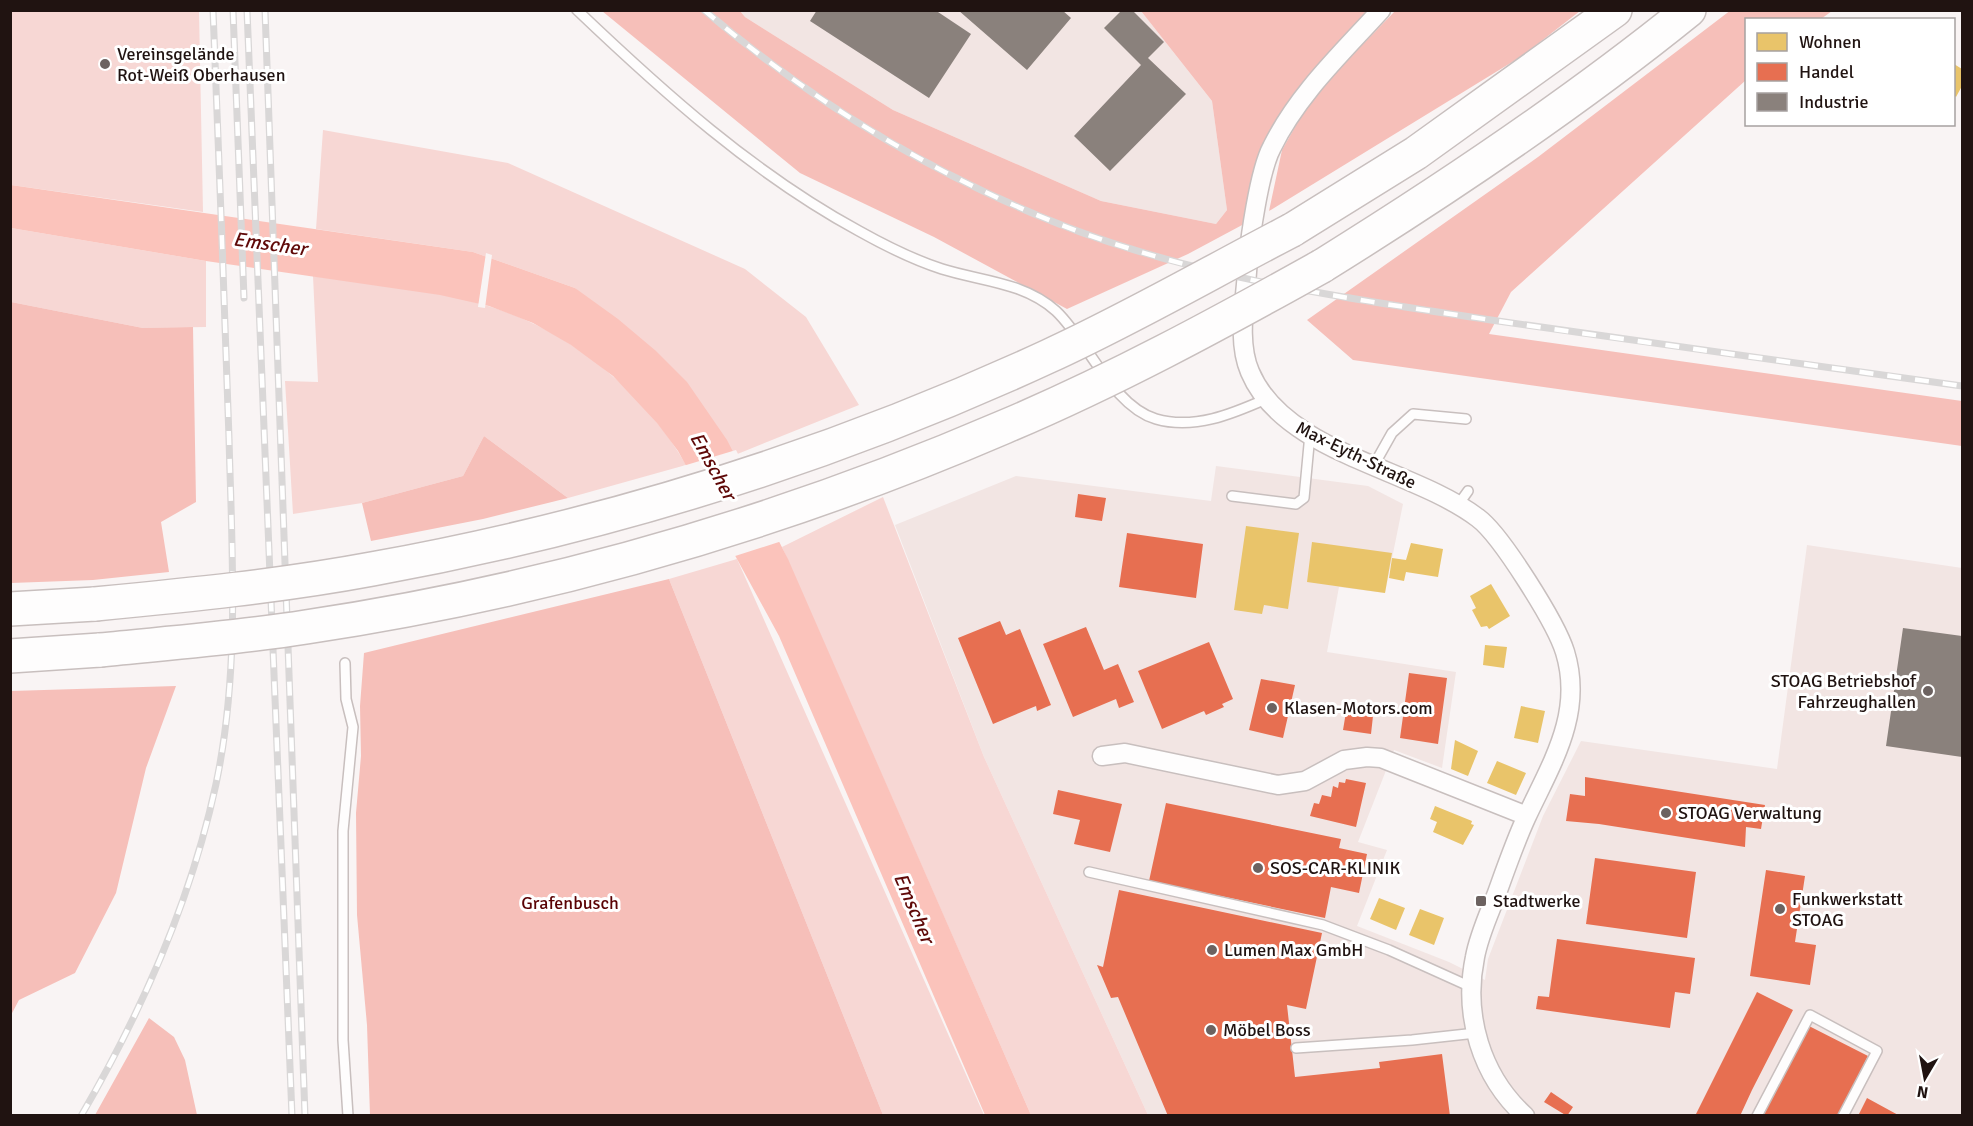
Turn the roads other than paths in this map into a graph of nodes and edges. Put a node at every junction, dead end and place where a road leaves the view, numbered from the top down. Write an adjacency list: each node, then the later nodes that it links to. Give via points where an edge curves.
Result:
1 (576, 10): 5 (lane, via 706,126 760,168 858,231 941,269 1004,283 1056,311 1131,406 1157,419 1218,420)
2 (1381, 10): 5 (street, Max-Eyth-Straße, via 1313,83 1267,157 1248,263 1243,331 1248,368)
3 (1615, 10): 10 (highway, bridge, via 1416,153 1292,230 1050,356 868,432 606,518 488,546 372,569 231,590)
4 (1689, 10): 11 (highway, bridge, via 1537,125 1445,189 1322,266 1113,378 1004,428 881,477 754,521 503,590 395,612 235,637)
5 (1266, 399): 7 (street, Max-Eyth-Straße, via 1291,424)
6 (1466, 419): 8 (lane, via 1413,414 1392,433)
7 (1310, 434): 8 (street, Max-Eyth-Straße); 9 (lane, via 1304,498 1296,504)
8 (1374, 465): 14 (street, Max-Eyth-Straße, via 1463,498 1494,533 1560,638 1568,664 1570,710 1564,737)
9 (1232, 496)
10 (10, 609)
11 (10, 656)
12 (345, 663): 19 (lane, via 346,699 353,727 343,831 343,1040)
13 (1102, 756): 14 (street, via 1125,753 1278,785 1305,782 1344,760 1367,756 1381,758)
14 (1527, 816): 16 (street, Max-Eyth-Straße, via 1476,952)
15 (1089, 872): 16 (lane, via 1323,925)
16 (1471, 987): 17 (street, Max-Eyth-Straße)
17 (1476, 1033): 18 (lane); 20 (street, Max-Eyth-Straße, via 1497,1085)
18 (1296, 1048)
19 (348, 1116)
20 (1525, 1116)
21 (1757, 1116): 22 (lane, via 1810,1015 1877,1051)
22 (1843, 1116)

